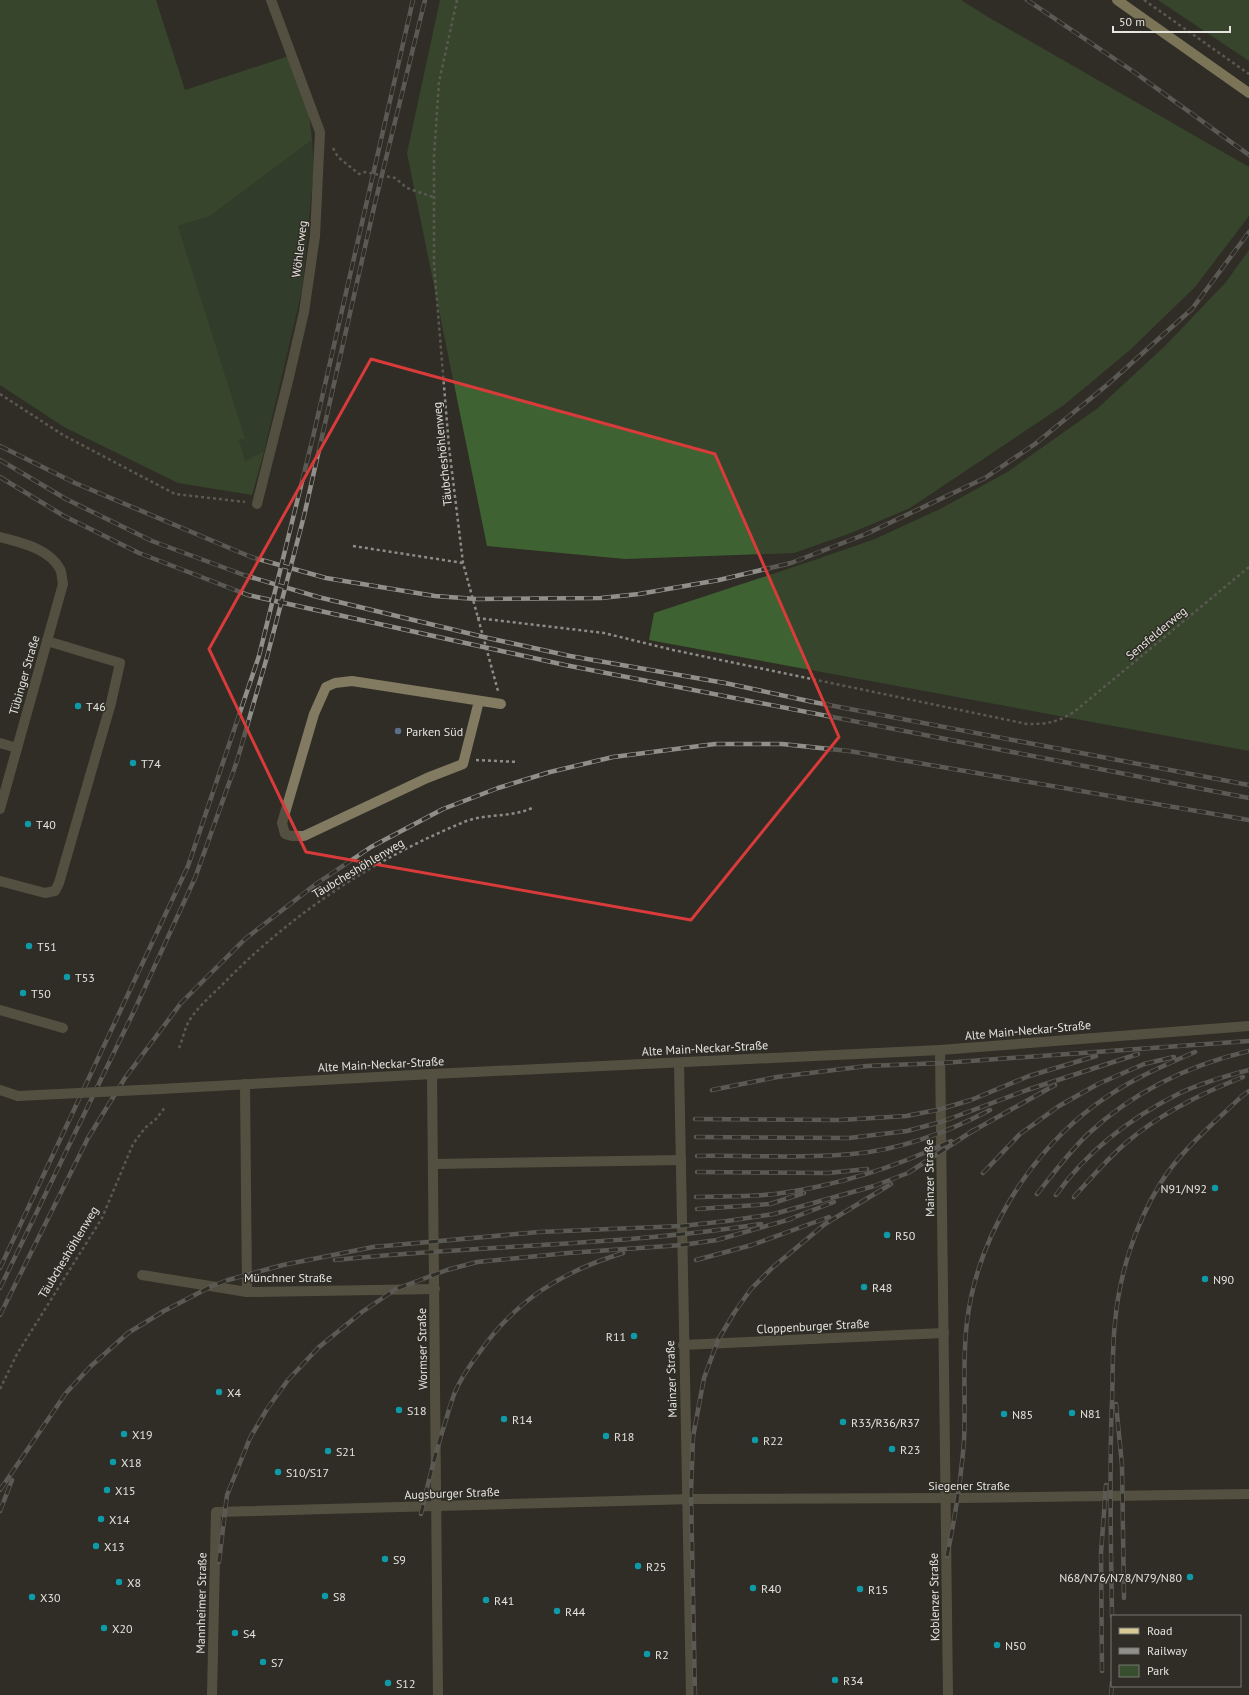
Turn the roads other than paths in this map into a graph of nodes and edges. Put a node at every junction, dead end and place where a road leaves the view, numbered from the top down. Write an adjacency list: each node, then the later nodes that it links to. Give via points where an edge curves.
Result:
1 (271, 0): 4 (street, Wöhlerweg, via 320,132 315,236 304,312)
2 (1117, 0): 3 (main road)
3 (1249, 93)
4 (257, 504)
5 (0, 537): 6 (street, Tübinger Straße, via 30,546 52,557 61,570 63,584)
6 (47, 641): 10 (street, Tübinger Straße); 12 (street, via 120,663 111,703 55,891 45,893)
7 (479, 701): 7 (street, via 352,681 326,687 314,714 282,823 285,834 304,836 427,778 463,764); 8 (street)
8 (501, 704)
9 (0, 743): 10 (street)
10 (17, 748): 11 (street, Tübinger Straße)
11 (0, 810)
12 (0, 881)
13 (0, 1010): 15 (street)
14 (1249, 1026): 16 (street, Alte Main-Neckar-Straße)
15 (63, 1028)
16 (940, 1050): 17 (street, Alte Main-Neckar-Straße); 26 (street, Mainzer Straße)
17 (679, 1063): 18 (street, Alte Main-Neckar-Straße); 21 (street, Mainzer Straße)
18 (432, 1074): 19 (street, Alte Main-Neckar-Straße); 22 (street, Wormser Straße)
19 (245, 1084): 20 (street, Alte Main-Neckar-Straße, bridge, via 18,1096); 25 (street)
20 (0, 1090)
21 (681, 1160): 22 (street); 27 (street, Mainzer Straße)
22 (434, 1164): 24 (street, Wormser Straße)
23 (142, 1275): 25 (street, Münchner Straße)
24 (435, 1289): 25 (street, Münchner Straße); 31 (street, Wormser Straße)
25 (247, 1292)
26 (944, 1333): 27 (street, Cloppenburger Straße); 29 (street, Mainzer Straße)
27 (683, 1345): 30 (street, Mainzer Straße)
28 (1249, 1494): 29 (street, Siegener Straße)
29 (946, 1498): 30 (street, Siegener Straße); 36 (street, Koblenzer Straße)
30 (688, 1499): 31 (street, Augsburger Straße); 35 (street, Mainzer Straße)
31 (437, 1507): 32 (street, Augsburger Straße); 34 (street, Wormser Straße)
32 (216, 1512): 33 (street, Mannheimer Straße)
33 (212, 1695)
34 (438, 1695)
35 (691, 1695)
36 (948, 1695)

